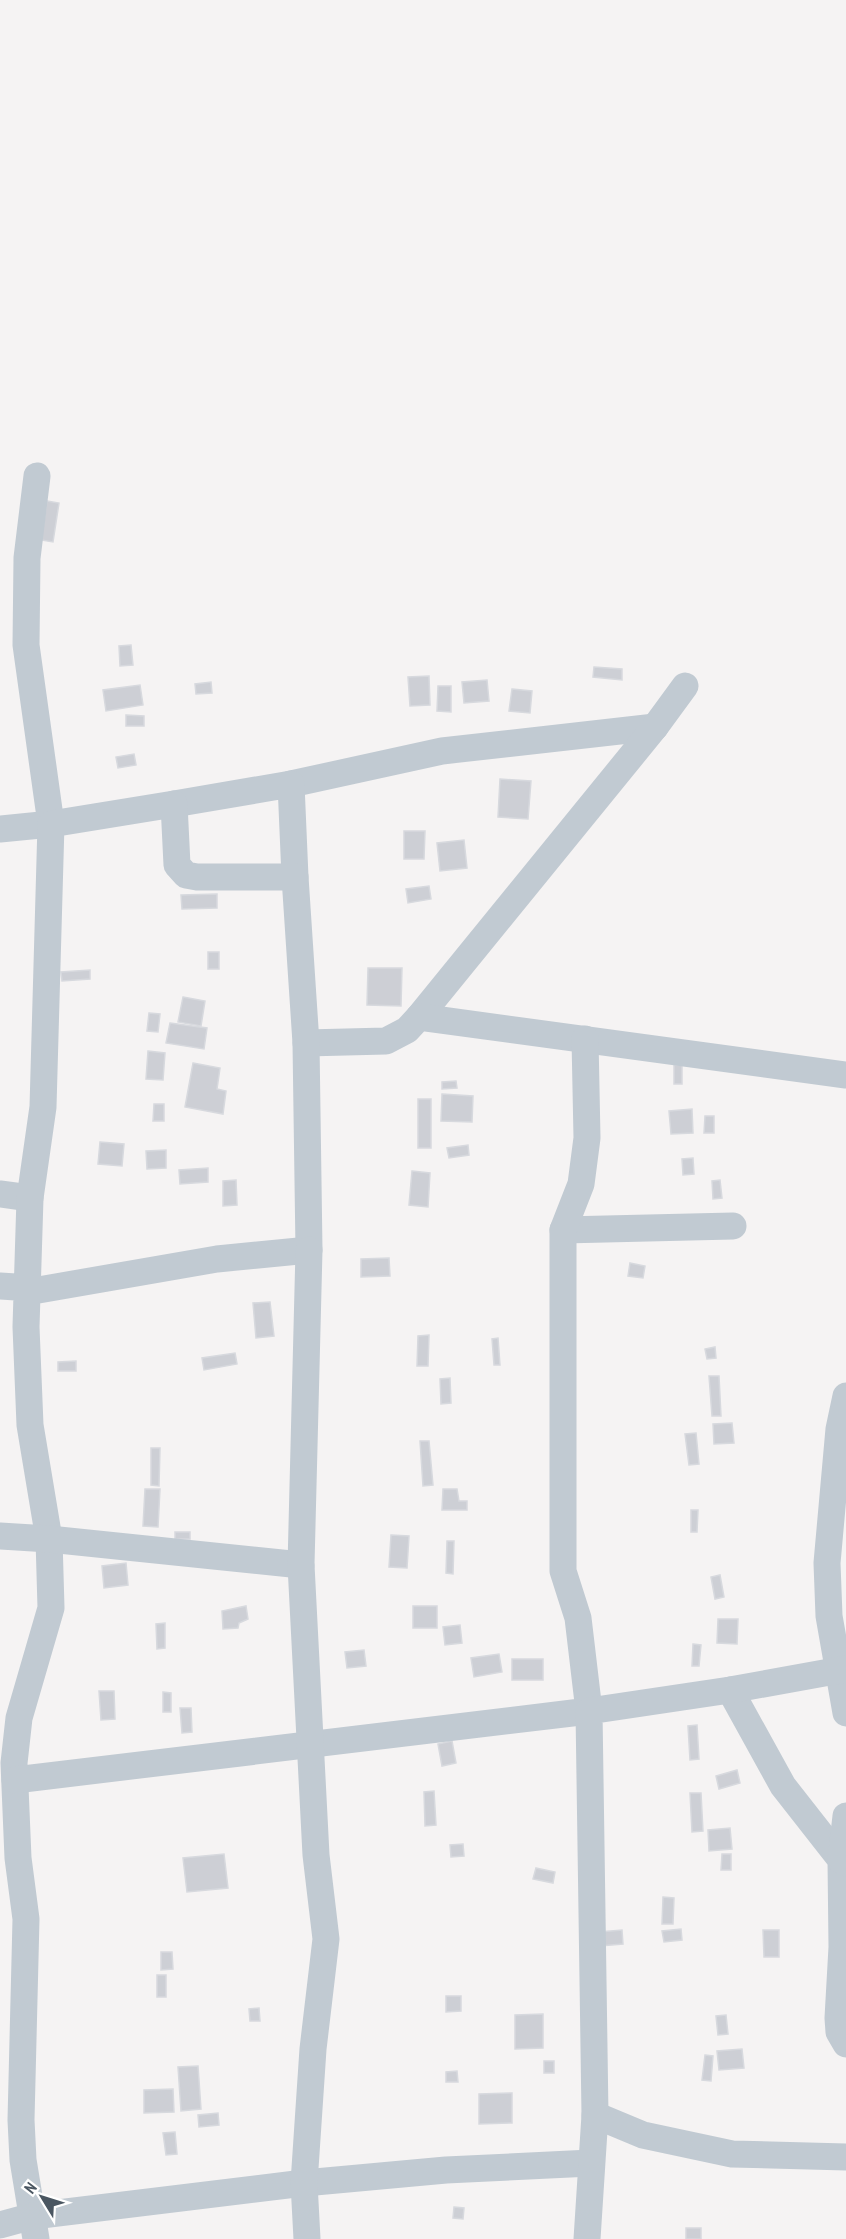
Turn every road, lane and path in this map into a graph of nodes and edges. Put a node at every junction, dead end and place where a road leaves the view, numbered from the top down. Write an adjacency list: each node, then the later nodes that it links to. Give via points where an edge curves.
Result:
1 (37, 476): 6 (street, via 27,558 26,645)
2 (685, 686): 3 (street)
3 (656, 727): 4 (street, via 442,751); 9 (street)
4 (291, 784): 5 (street); 8 (street)
5 (174, 804): 6 (street); 8 (street, via 177,865 186,875)
6 (51, 824): 7 (street); 14 (street, via 43,1107)
7 (0, 829)
8 (296, 877): 11 (street)
9 (419, 1017): 10 (street); 11 (street, via 407,1030 386,1041)
10 (585, 1039): 12 (street); 16 (street, via 587,1138 580,1184)
11 (306, 1043): 17 (street)
12 (846, 1075)
13 (0, 1194): 14 (street)
14 (30, 1198): 19 (street)
15 (733, 1226): 16 (street)
16 (563, 1230): 26 (street, via 563,1571 578,1618)
17 (309, 1250): 19 (street, via 217,1259); 23 (street)
18 (0, 1286): 19 (street, via 16,1287)
19 (27, 1293): 22 (street, via 30,1425)
20 (846, 1396): 24 (street, via 839,1429 826,1563 830,1616)
21 (0, 1536): 22 (street)
22 (50, 1539): 23 (street); 29 (street, via 51,1608 19,1718)
23 (301, 1565): 28 (street)
24 (843, 1669): 25 (street); 27 (street)
25 (729, 1690): 26 (street); 31 (street, via 783,1786)
26 (589, 1712): 28 (street); 33 (street)
27 (846, 1713)
28 (309, 1746): 29 (street); 36 (street, via 326,1939 313,2049)
29 (10, 1769): 38 (street, via 26,1919 23,2160)
30 (846, 1816): 31 (street)
31 (844, 1861): 32 (street, via 838,2032)
32 (846, 2044)
33 (595, 2115): 34 (street, via 643,2135 732,2154); 35 (street)
34 (846, 2157)
35 (591, 2163): 36 (street, via 446,2170); 40 (street)
36 (304, 2183): 38 (street); 39 (street)
37 (0, 2225): 38 (street)
38 (35, 2228)
39 (308, 2239)
40 (587, 2239)

